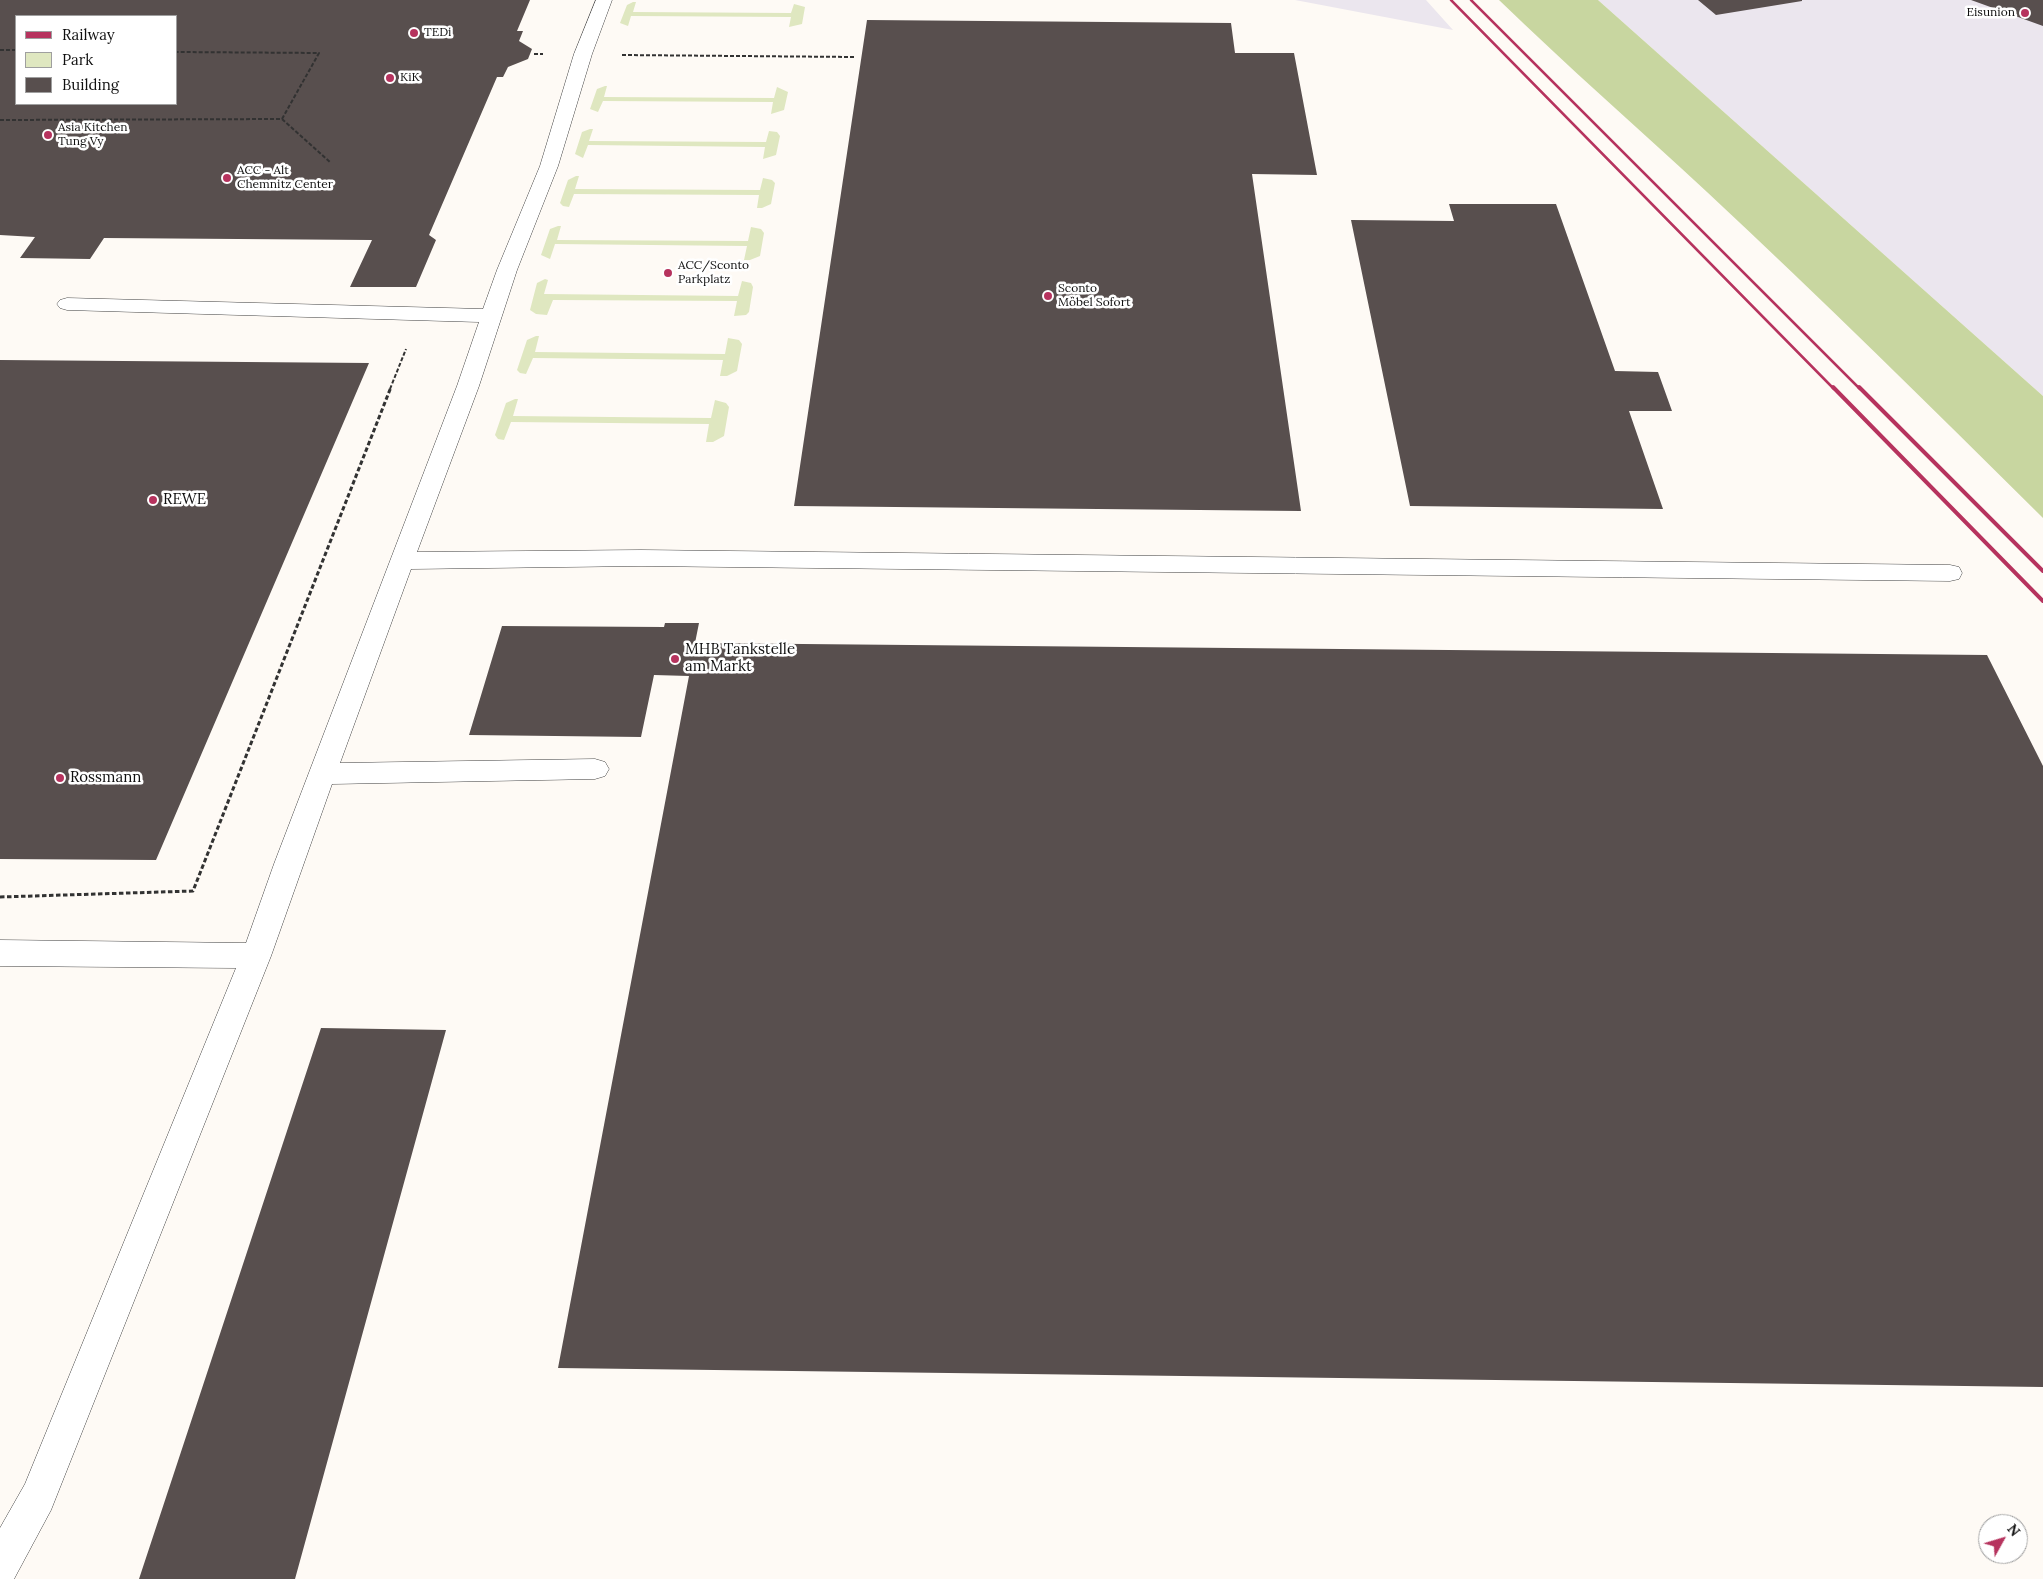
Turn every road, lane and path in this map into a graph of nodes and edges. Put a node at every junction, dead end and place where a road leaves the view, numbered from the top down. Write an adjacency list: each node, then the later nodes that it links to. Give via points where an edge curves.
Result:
1 (604, 0): 6 (lane)
2 (0, 50): 3 (path)
3 (15, 50)
4 (178, 52): 9 (path, via 319,53)
5 (534, 54): 6 (path)
6 (583, 54): 7 (path); 13 (lane, via 549,166)
7 (854, 57)
8 (0, 120): 9 (path)
9 (282, 120): 10 (path)
10 (331, 163)
11 (67, 304): 12 (lane)
12 (420, 314): 13 (lane); 18 (path, via 193,891)
13 (491, 316): 14 (lane, via 468,386)
14 (401, 560): 15 (lane, via 641,558); 17 (lane)
15 (1950, 573)
16 (595, 769): 17 (lane)
17 (322, 774): 20 (lane)
18 (0, 897)
19 (0, 953): 20 (lane)
20 (256, 956): 21 (lane, via 38,1497)
21 (0, 1566)

